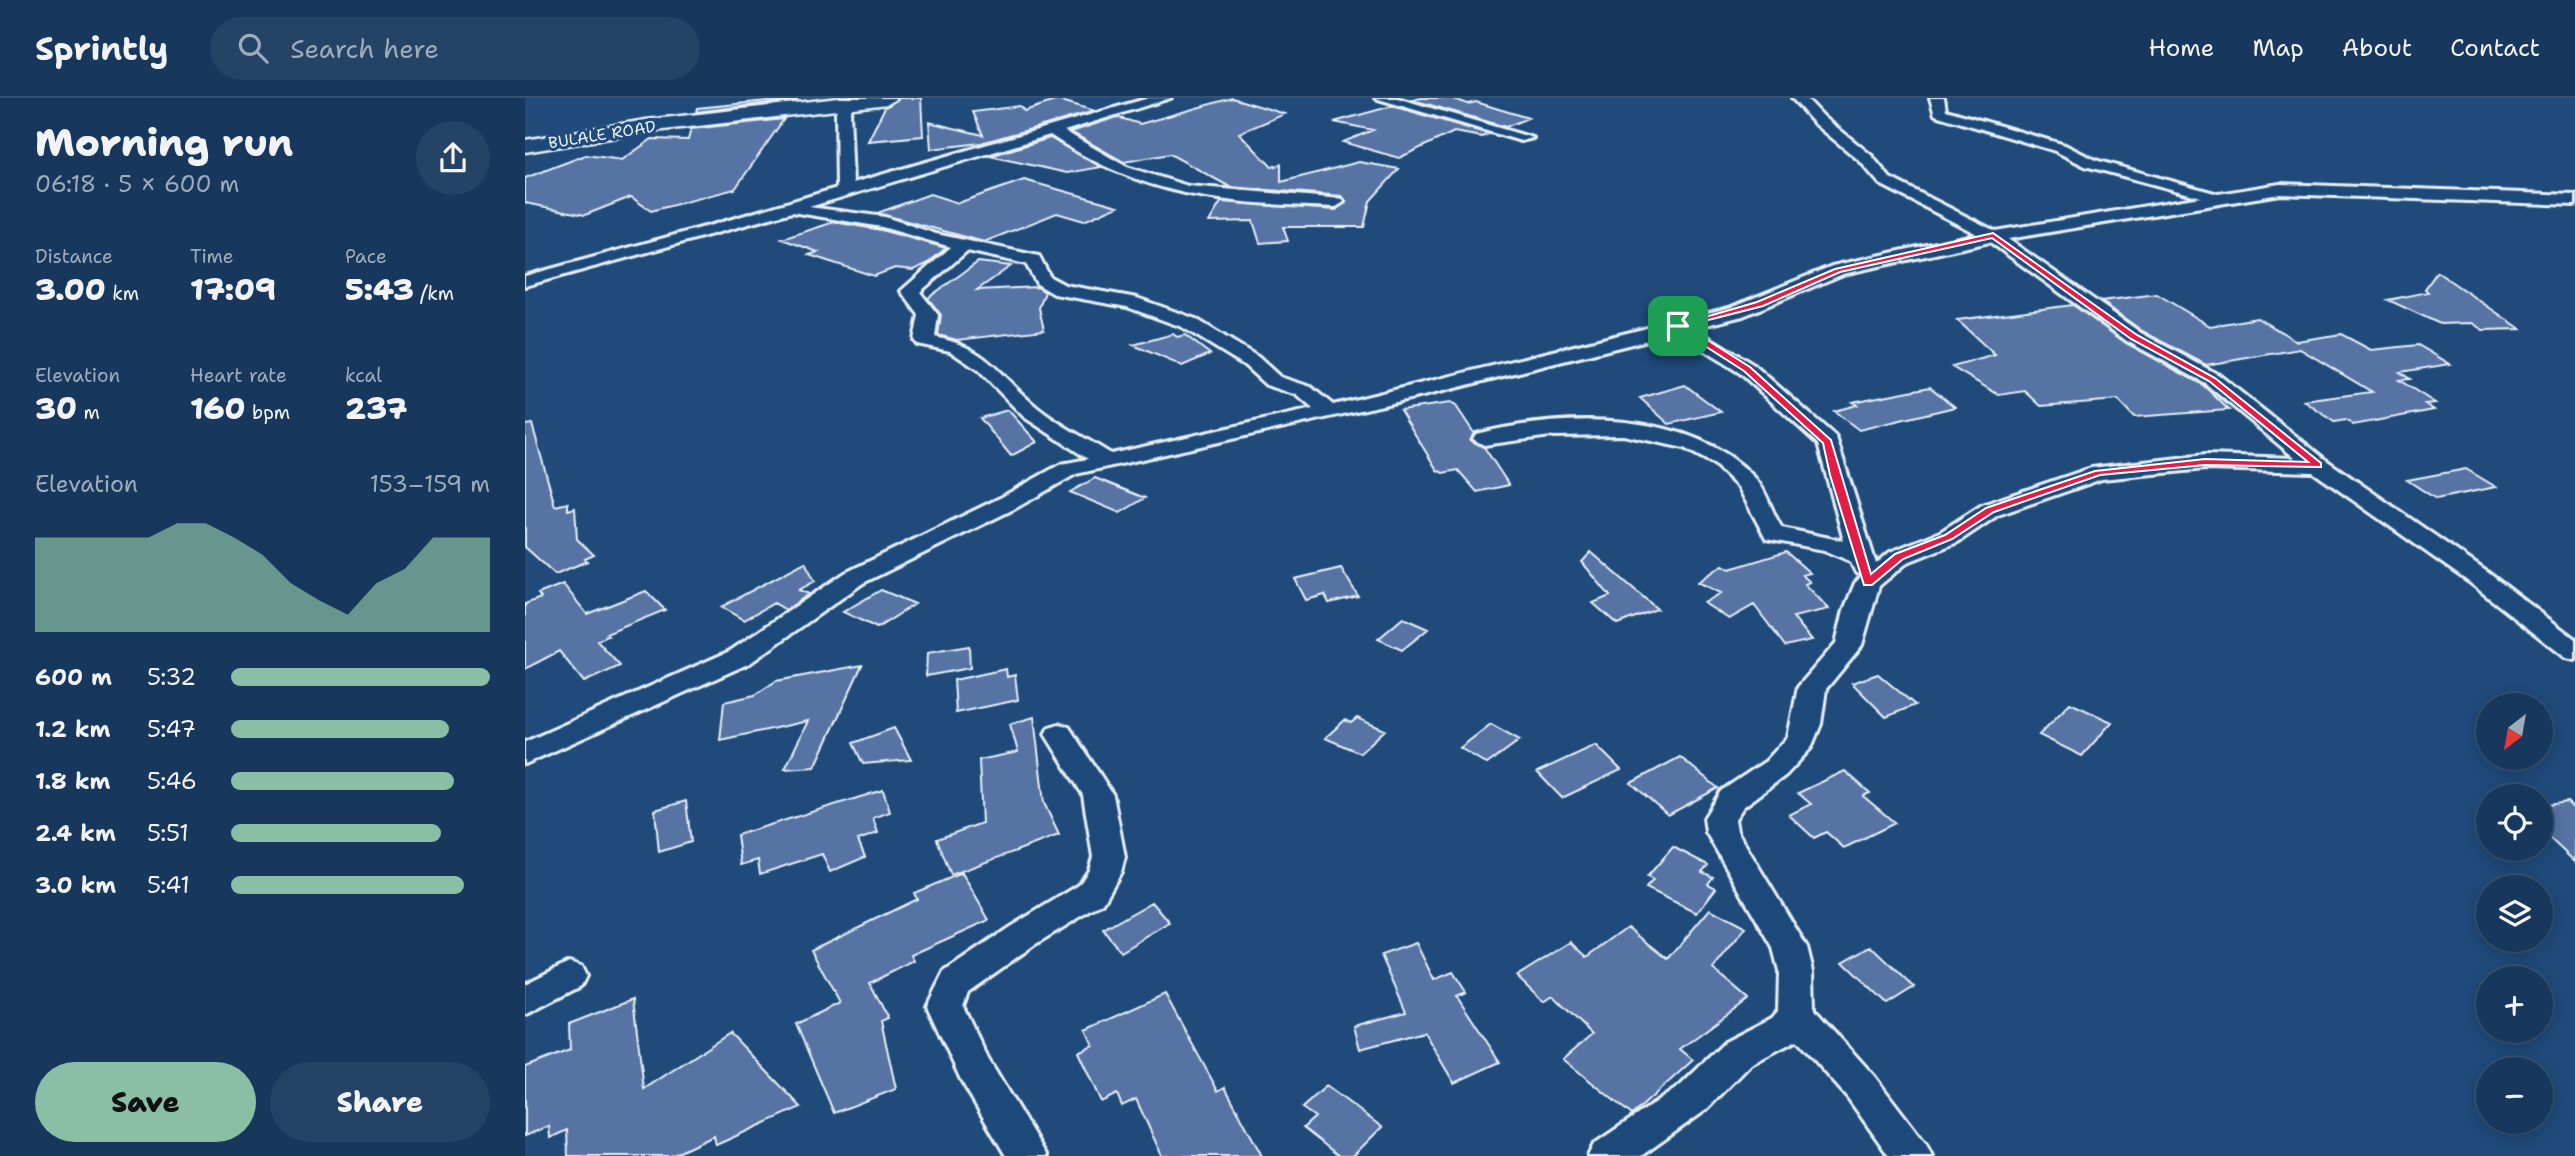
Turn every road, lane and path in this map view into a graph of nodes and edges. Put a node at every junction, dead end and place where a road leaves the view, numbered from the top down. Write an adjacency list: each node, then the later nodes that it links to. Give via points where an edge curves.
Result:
1 (888, 98): 6 (street, BULALE ROAD)
2 (1164, 98): 7 (street)
3 (1382, 98): 8 (street)
4 (1799, 98): 15 (street, via 1809,114 1875,165 1885,181)
5 (1937, 98): 11 (street, via 1940,112 1963,122 2050,145 2090,163)
6 (850, 100): 9 (street, BULALE ROAD); 10 (street, via 843,112)
7 (1053, 131): 10 (street); 13 (street, via 1104,164 1176,190 1215,197)
8 (1526, 138)
9 (525, 146)
10 (845, 190): 14 (street)
11 (2220, 197): 12 (street, via 2301,190); 15 (street)
12 (2575, 200)
13 (1336, 202)
14 (783, 209): 16 (street, via 875,220); 17 (street)
15 (1993, 236): 18 (street, via 1847,268 1760,304); 22 (street, via 2134,337 2212,379)
16 (964, 245): 19 (street, via 1033,260 1044,281 1060,290 1131,302 1174,316 1251,361 1273,381 1304,391); 21 (street, via 910,291 931,321 924,340 955,347 985,366 1031,413)
17 (525, 281)
18 (1678, 326): 19 (street); 23 (street, via 1747,369 1828,442)
19 (1328, 411): 21 (street)
20 (1484, 439): 23 (street, via 1530,431 1593,429 1677,439 1717,457 1748,484 1774,534 1830,544)
21 (1107, 461): 26 (street, via 1058,474 855,578 740,657)
22 (2318, 465): 23 (street, via 2205,462 2098,473 1990,510 1949,537); 24 (street, via 2478,577)
23 (1865, 570): 29 (street, via 1849,645 1812,687 1801,741 1776,768 1732,799 1719,818 1722,832 1790,947 1796,971)
24 (2575, 652)
25 (1059, 734): 30 (street, via 1098,795 1109,857 1105,872 1091,894 956,982 945,1006 974,1069)
26 (525, 754)
27 (569, 976): 28 (street)
28 (525, 1001)
29 (1796, 1014): 31 (street, via 1784,1029 1738,1052 1693,1098); 32 (street, via 1861,1087)
30 (1027, 1156)
31 (1608, 1156)
32 (1912, 1156)

